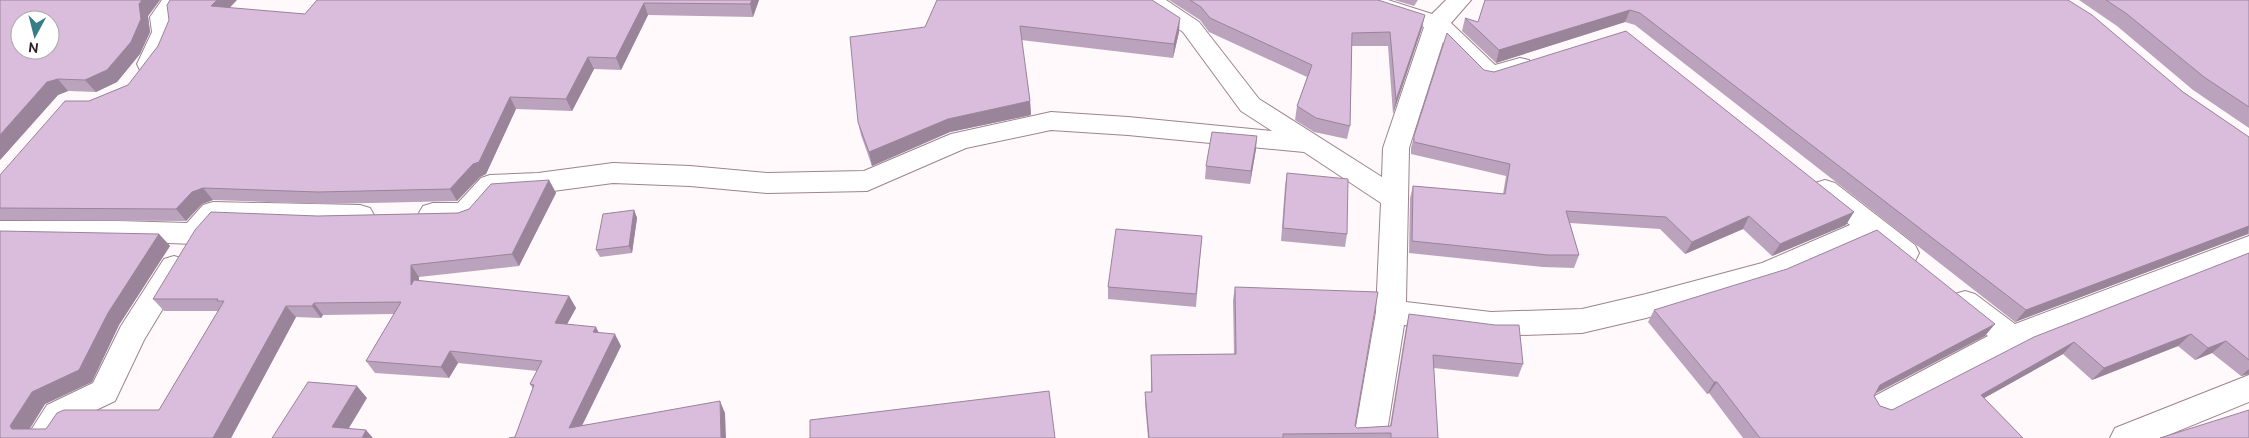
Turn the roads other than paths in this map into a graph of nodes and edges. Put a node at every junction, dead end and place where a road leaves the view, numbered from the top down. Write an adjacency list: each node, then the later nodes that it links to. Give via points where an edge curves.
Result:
1 (174, 0): 7 (street, via 162,17 164,32 154,58)
2 (1150, 0): 8 (street, via 1191,27 1250,105)
3 (1363, 0): 5 (street)
4 (1459, 0): 5 (street)
5 (1437, 23): 6 (street, via 1491,75); 10 (street, via 1396,148)
6 (1545, 58)
7 (133, 83)
8 (1311, 144): 10 (street); 13 (street, via 1051,121 960,140 867,181 767,183 613,173 538,183 490,185 465,213 327,216 213,212)
9 (1810, 178): 11 (street)
10 (1394, 198): 17 (street)
11 (1872, 227): 15 (street); 17 (street, via 1769,272 1582,321 1491,324)
12 (0, 231): 13 (street)
13 (194, 234): 21 (street, via 132,334 104,392 58,414)
14 (2249, 247): 18 (street)
15 (1926, 270)
16 (1949, 289): 18 (street)
17 (1391, 312): 22 (street)
18 (2011, 338): 20 (street)
19 (2249, 388): 23 (street)
20 (1882, 407)
21 (42, 438)
22 (1370, 438)
23 (2126, 438)

